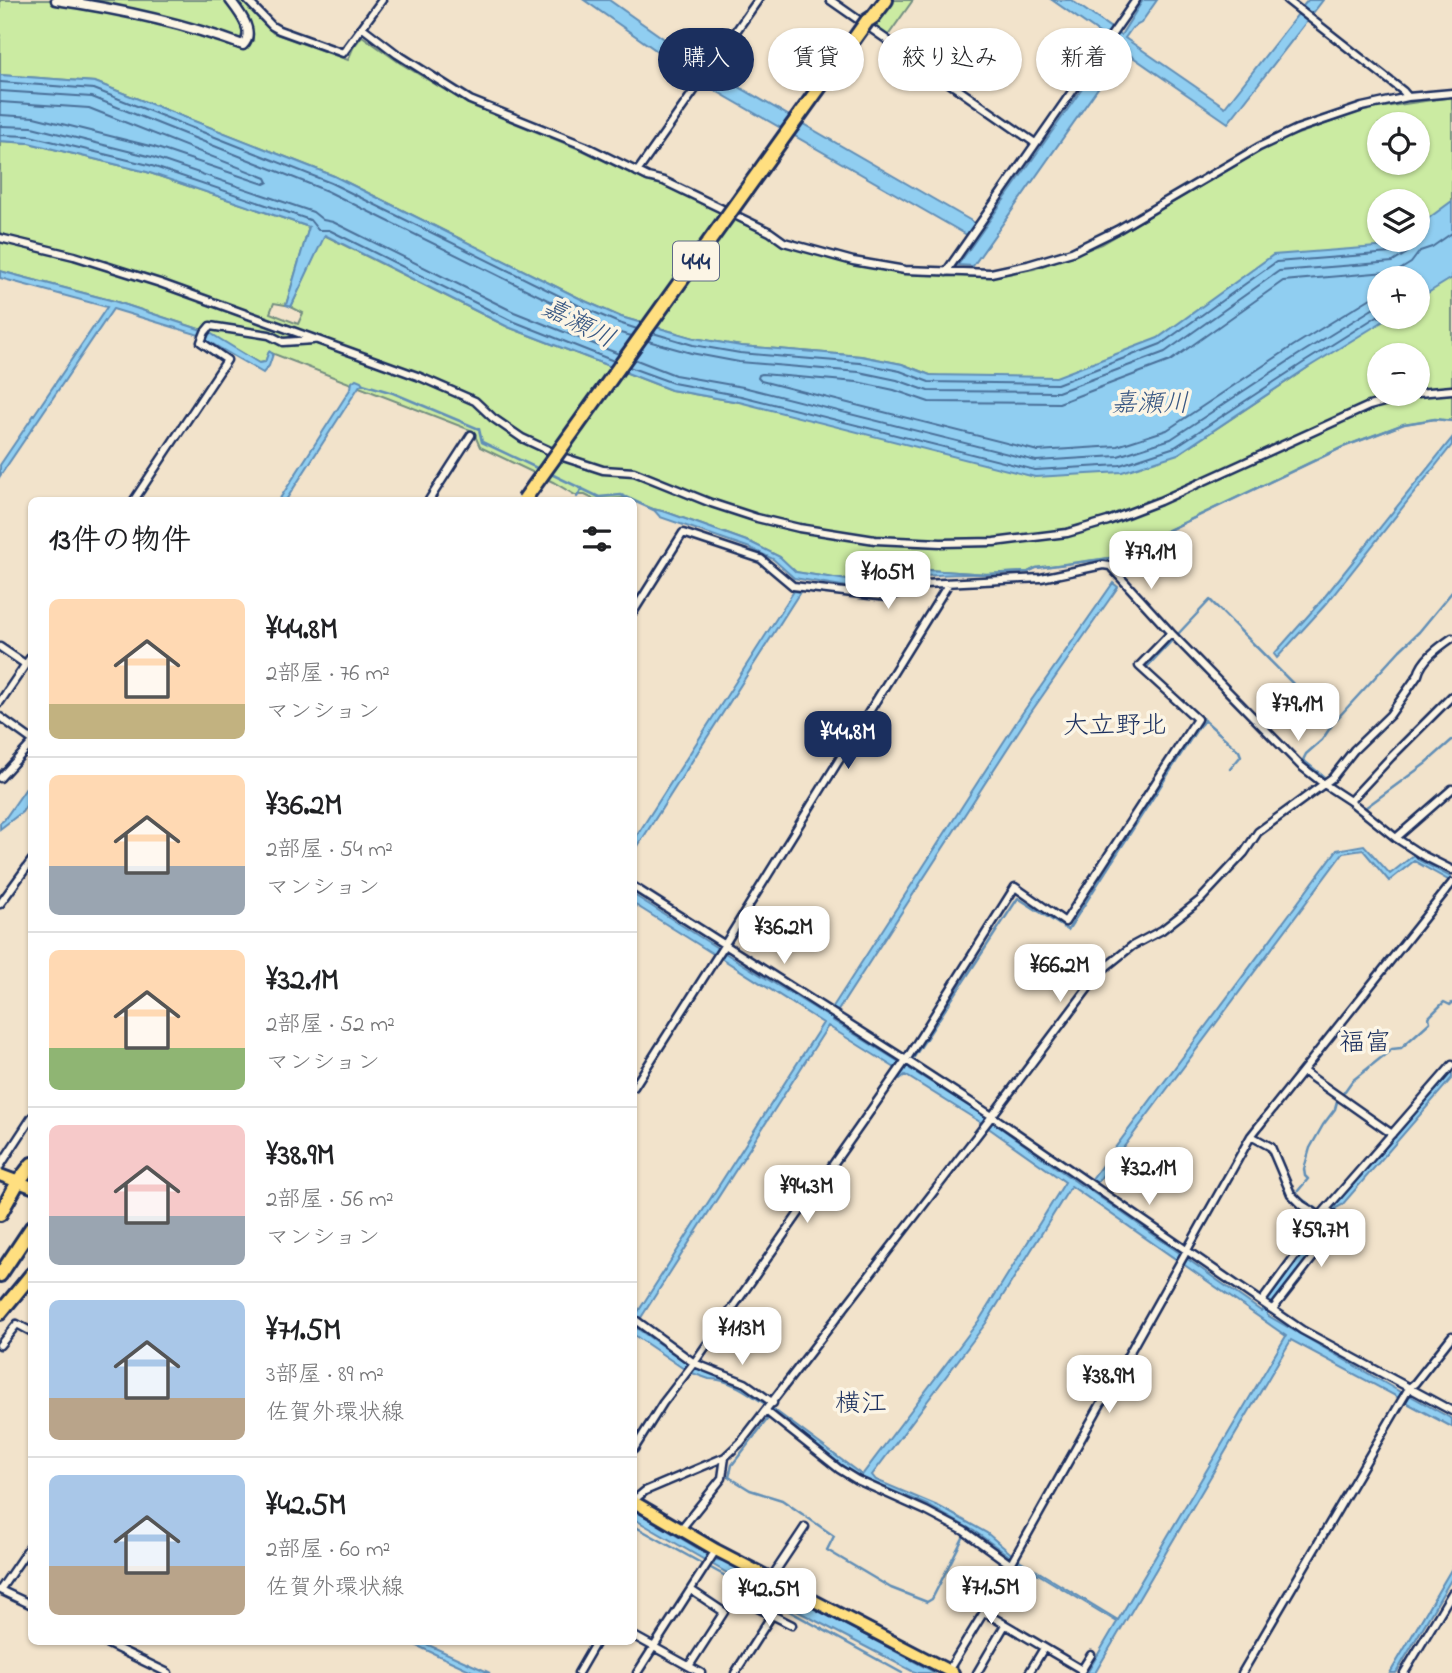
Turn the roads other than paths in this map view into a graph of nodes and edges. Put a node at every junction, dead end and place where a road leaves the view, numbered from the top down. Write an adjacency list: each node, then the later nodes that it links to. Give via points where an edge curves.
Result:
1 (56, 0): 2 (street, via 184,26 243,45 246,24)
2 (230, 0)
3 (247, 0): 12 (street, via 279,30 343,53)
4 (382, 0): 12 (street)
5 (758, 0): 16 (street)
6 (830, 0): 15 (street)
7 (877, 0): 11 (highway)
8 (886, 0): 11 (highway)
9 (1136, 0): 15 (street)
10 (1287, 0): 14 (street)
11 (867, 21): 26 (highway, 444, bridge)
12 (363, 28): 16 (street, via 470,100)
13 (1452, 93): 14 (street)
14 (1408, 97): 18 (street, via 1362,107 1259,146 1072,252 991,273)
15 (1035, 143): 18 (street)
16 (637, 172): 18 (street, via 784,242 853,261)
17 (0, 238): 19 (street, via 160,283)
18 (946, 272)
19 (318, 340): 22 (street, via 475,401 522,438 563,457 603,470 634,472 757,518 875,540 994,542 1067,533 1160,501); 24 (street, via 284,342 269,335 210,326 201,342 228,360)
20 (1452, 390): 21 (street)
21 (1430, 392)
22 (1369, 406)
23 (471, 435): 25 (street)
24 (136, 497)
25 (431, 497)
26 (526, 497)
27 (948, 583): 28 (street, via 925,584 887,597 793,586 761,559 683,533); 29 (street, via 1041,578 1110,566); 49 (street)
28 (637, 606)
29 (1174, 636): 40 (street); 50 (street, via 1139,666 1197,719 1066,922 1015,887)
30 (1452, 638): 40 (street, via 1430,656 1390,715)
31 (0, 647): 33 (street)
32 (28, 660): 33 (street)
33 (25, 664): 35 (street)
34 (1452, 696): 42 (street)
35 (0, 702)
36 (0, 717): 37 (street)
37 (28, 738)
38 (28, 746): 39 (street)
39 (0, 778)
40 (1324, 784): 42 (street); 54 (street, via 1258,832 1200,900 1101,971)
41 (1452, 789): 43 (street)
42 (1353, 799): 43 (street)
43 (1396, 838): 45 (street)
44 (28, 866): 48 (street)
45 (1452, 870)
46 (1452, 883): 52 (street)
47 (637, 889): 49 (street)
48 (0, 904)
49 (724, 946): 50 (street); 53 (street)
50 (905, 1062): 54 (street); 77 (street)
51 (1452, 1065): 56 (street)
52 (1304, 1072): 56 (street); 57 (street)
53 (637, 1082)
54 (992, 1116): 67 (street); 79 (street)
55 (28, 1123): 58 (street)
56 (1392, 1134): 63 (street)
57 (1251, 1136): 65 (street, via 1271,1147 1291,1194); 67 (street)
58 (0, 1166)
59 (28, 1169): 61 (highway)
60 (0, 1175): 61 (main road)
61 (18, 1182): 62 (main road); 64 (highway)
62 (28, 1186)
63 (1326, 1209): 65 (street); 71 (street, via 1334,1215 1332,1233)
64 (0, 1214)
65 (1320, 1216): 70 (street)
66 (28, 1233): 68 (highway)
67 (1185, 1252): 70 (street); 90 (street)
68 (0, 1275)
69 (28, 1279): 72 (highway)
70 (1262, 1301): 71 (street)
71 (1273, 1309): 78 (street)
72 (0, 1314)
73 (637, 1321): 77 (street)
74 (28, 1330): 76 (street, via 17,1324)
75 (1452, 1336): 78 (street)
76 (0, 1345)
77 (691, 1366): 79 (street, via 745,1382); 82 (street)
78 (1408, 1390): 80 (street); 117 (street)
79 (773, 1403): 81 (street)
80 (1452, 1411)
81 (769, 1414): 83 (street); 90 (street, via 838,1469 926,1511)
82 (637, 1444)
83 (725, 1457): 84 (street, via 645,1490); 87 (street, via 722,1478)
84 (637, 1498)
85 (637, 1503): 87 (main road)
86 (805, 1527): 91 (street)
87 (681, 1530): 89 (main road)
88 (28, 1549): 92 (street)
89 (714, 1552): 91 (main road); 93 (street)
90 (1012, 1560): 97 (street)
91 (771, 1578): 108 (main road)
92 (0, 1590): 95 (street)
93 (691, 1590): 104 (street); 107 (street, via 724,1612)
94 (1452, 1593): 118 (street)
95 (28, 1603)
96 (758, 1608): 98 (street)
97 (984, 1612): 100 (street); 108 (street)
98 (772, 1615): 99 (street); 114 (street)
99 (792, 1625)
100 (1005, 1625): 105 (street); 115 (street)
101 (637, 1638): 104 (street)
102 (110, 1645): 110 (street)
103 (594, 1645): 111 (street)
104 (654, 1647): 107 (street); 112 (street)
105 (1044, 1648): 109 (street); 116 (street)
106 (1091, 1655): 109 (street)
107 (690, 1669): 113 (street)
108 (950, 1672)
109 (1081, 1672)
110 (168, 1673)
111 (578, 1673)
112 (637, 1673)
113 (701, 1673)
114 (735, 1673)
115 (977, 1673)
116 (1029, 1673)
117 (1242, 1673)
118 (1404, 1673)

